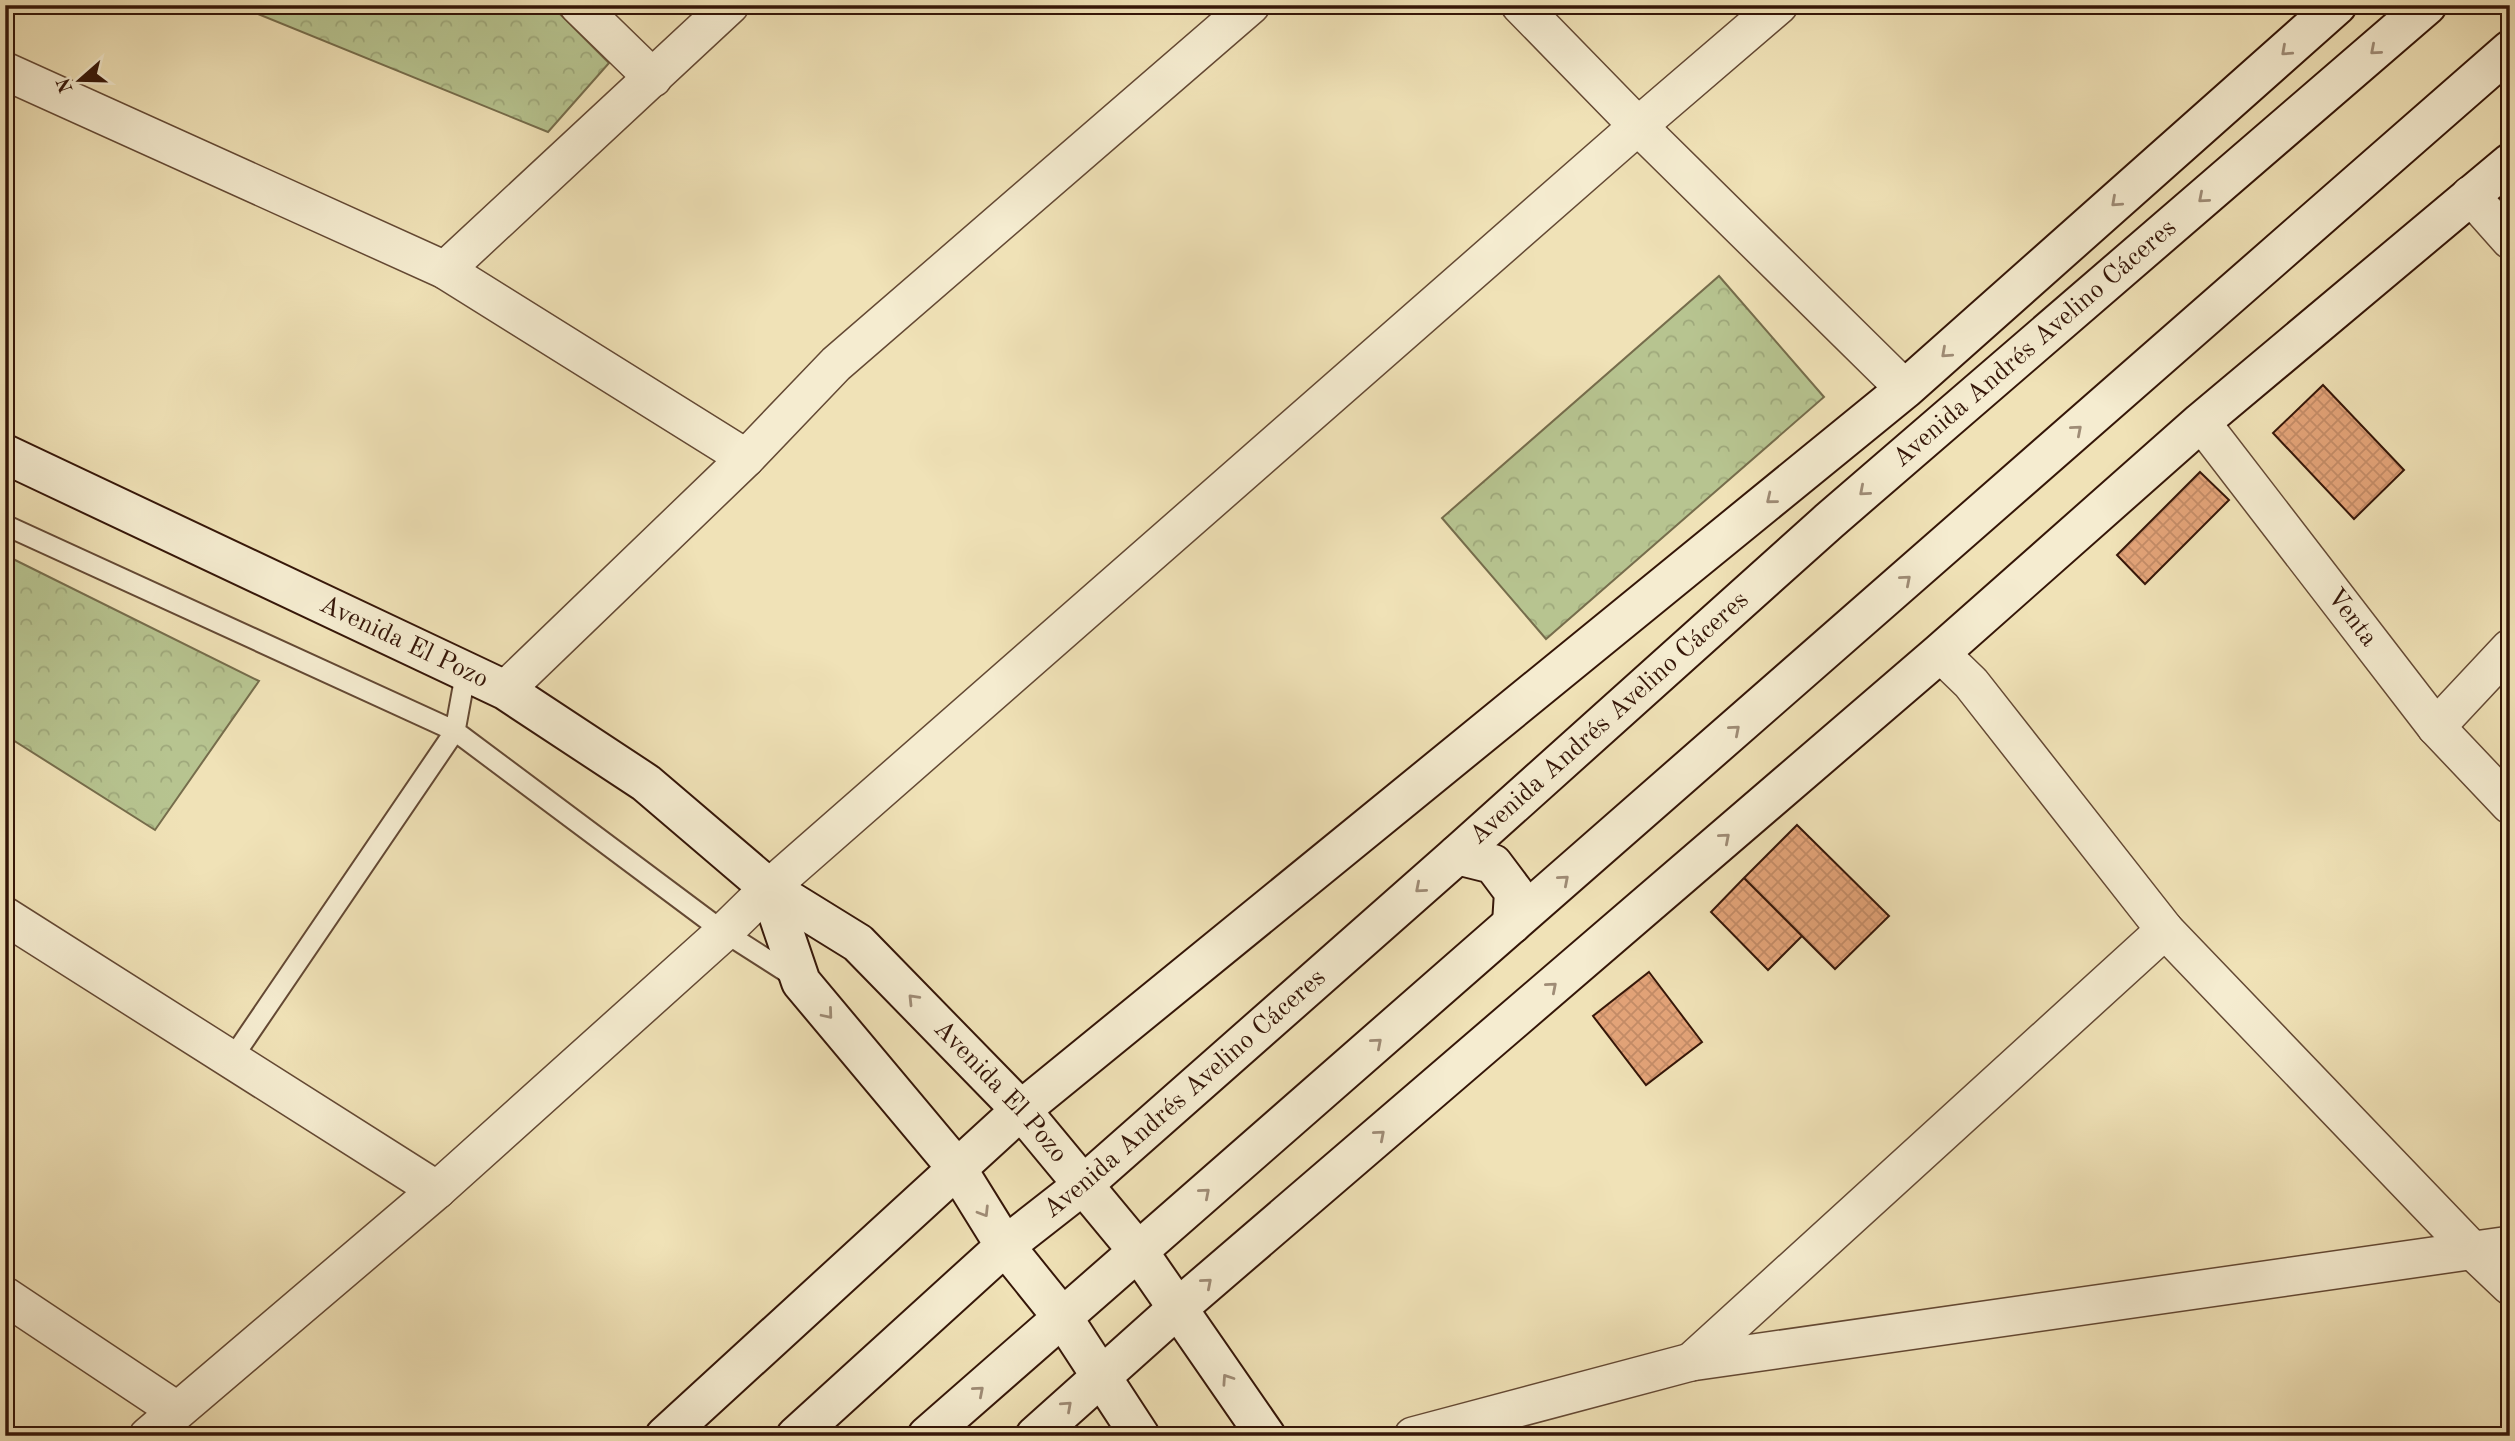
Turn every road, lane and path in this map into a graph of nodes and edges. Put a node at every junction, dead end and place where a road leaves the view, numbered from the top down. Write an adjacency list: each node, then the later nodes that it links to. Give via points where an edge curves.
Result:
1 (578, 5): 10 (street)
2 (730, 5): 10 (street)
3 (1251, 5): 19 (street, via 836,363)
4 (1520, 5): 11 (street)
5 (1779, 5): 11 (street)
6 (2337, 5): 16 (street, one-way to 16)
7 (2427, 5): 28 (street, Avenida Andrés Avelino Cáceres, one-way to 28, via 1829,521)
8 (2510, 50): 31 (street, one-way to 8)
9 (5, 71): 15 (street)
10 (653, 78): 15 (street)
11 (1638, 126): 16 (street); 29 (street)
12 (2510, 163): 13 (street)
13 (2470, 195): 14 (street); 17 (street)
14 (2510, 240)
15 (445, 270): 19 (street)
16 (1905, 389): 36 (street, one-way to 36)
17 (2201, 422): 22 (street); 25 (street, Venta)
18 (5, 454): 23 (street, Avenida El Pozo)
19 (746, 458): 24 (street)
20 (5, 525): 26 (lane)
21 (2510, 648): 25 (street)
22 (1940, 653): 32 (street, via 1971,682); 46 (street, one-way to 22)
23 (466, 671): 24 (street, Avenida El Pozo); 26 (lane)
24 (505, 690): 29 (street, Avenida El Pozo, via 646,783)
25 (2436, 727): 27 (street, Venta)
26 (455, 731): 33 (lane); 35 (lane)
27 (2510, 805)
28 (1457, 855): 31 (street, via 1493,864 1514,891); 38 (street, Avenida Andrés Avelino Cáceres, one-way to 38)
29 (769, 888): 33 (street); 34 (street); 36 (street, Avenida El Pozo, one-way to 29, via 858,943)
30 (5, 916): 35 (street)
31 (1512, 925): 43 (street, one-way to 31)
32 (2165, 930): 42 (street); 48 (street)
33 (724, 932): 34 (lane); 39 (street)
34 (801, 982): 37 (street, one-way to 37)
35 (231, 1060): 39 (street)
36 (1021, 1110): 37 (street); 38 (street, Avenida El Pozo)
37 (956, 1167): 41 (street, one-way to 41); 52 (street)
38 (1083, 1185): 41 (street, Avenida Andrés Avelino Cáceres); 43 (street, Avenida El Pozo)
39 (437, 1190): 50 (street)
40 (2510, 1245): 42 (street)
41 (1005, 1246): 47 (street); 53 (street, Avenida Andrés Avelino Cáceres)
42 (2472, 1250): 44 (street); 48 (street)
43 (1138, 1251): 46 (street, Avenida El Pozo); 47 (street)
44 (2510, 1286)
45 (5, 1296): 50 (street)
46 (1178, 1308): 49 (street); 57 (street, Avenida El Pozo, one-way to 46)
47 (1063, 1318): 49 (street); 54 (street, one-way to 47)
48 (1691, 1362): 58 (street)
49 (1100, 1376): 55 (street, one-way to 49); 56 (street)
50 (176, 1410): 51 (street)
51 (148, 1436)
52 (665, 1436)
53 (796, 1436)
54 (927, 1436)
55 (1035, 1436)
56 (1140, 1436)
57 (1265, 1436)
58 (1413, 1436)

